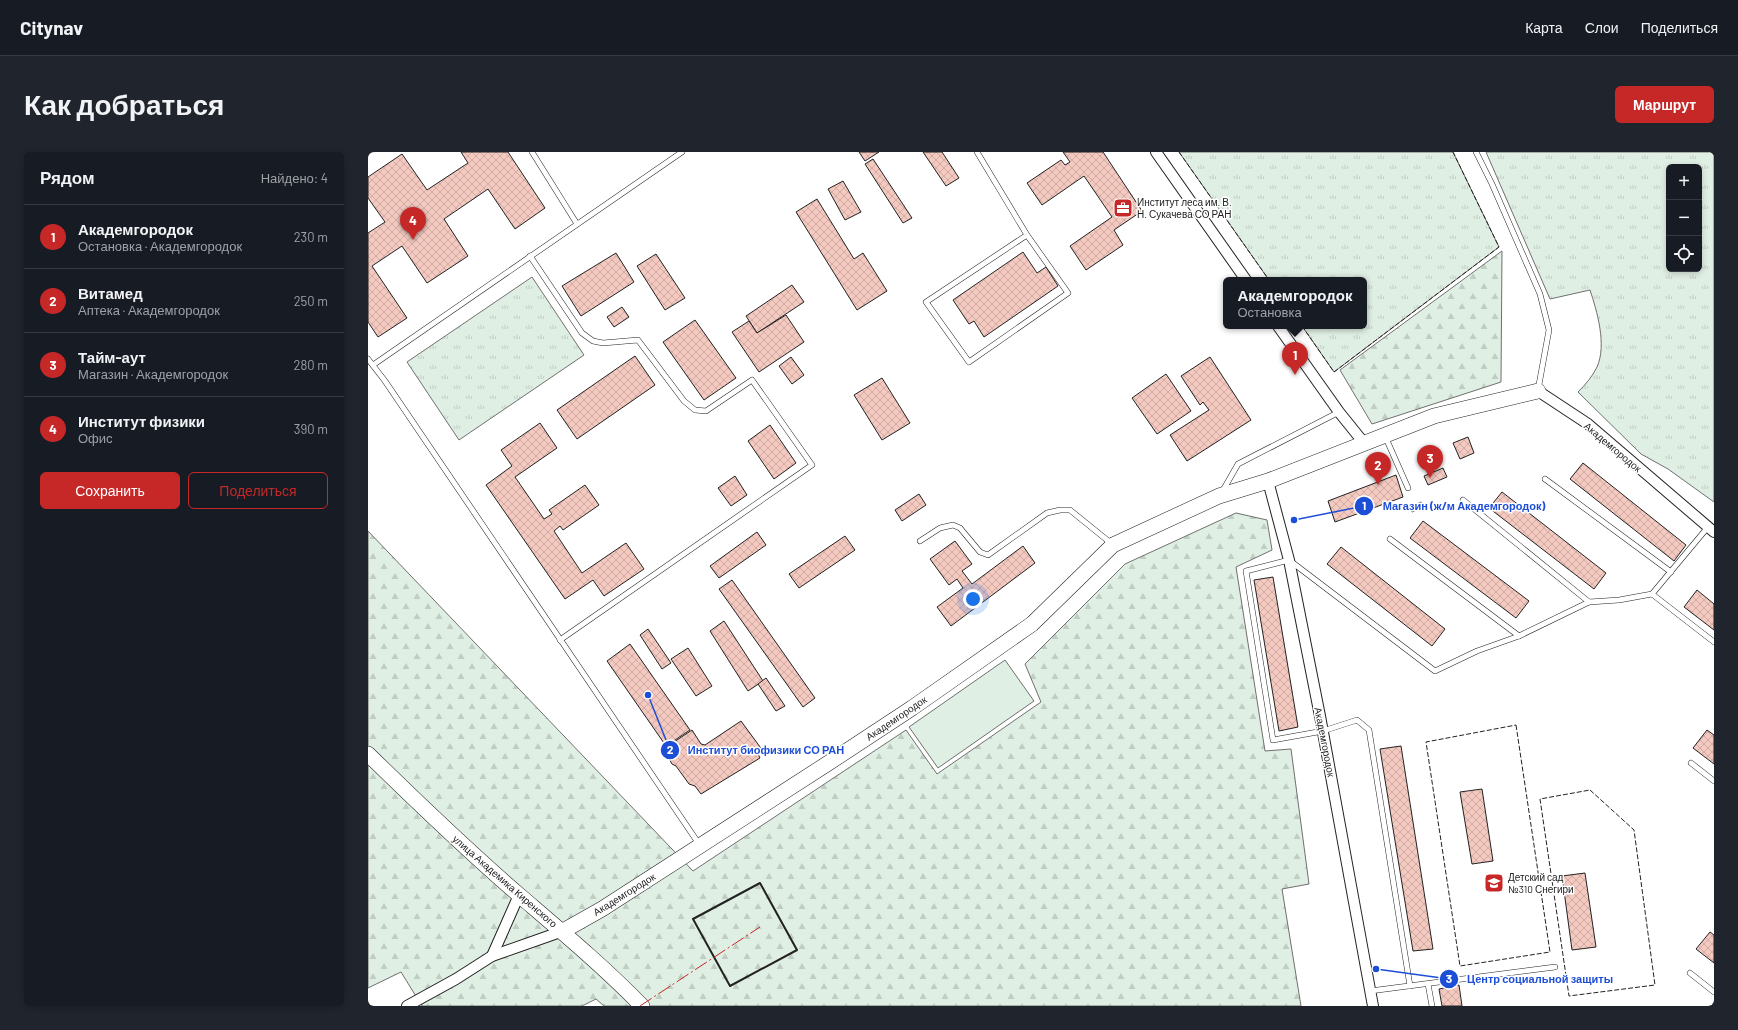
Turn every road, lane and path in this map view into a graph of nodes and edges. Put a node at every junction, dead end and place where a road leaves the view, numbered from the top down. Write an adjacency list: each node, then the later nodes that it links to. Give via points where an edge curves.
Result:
1 (532, 152): 6 (lane)
2 (682, 152): 6 (lane)
3 (977, 152): 7 (lane)
4 (1156, 152): 9 (street)
5 (1476, 152): 13 (lane, via 1540,294 1549,330)
6 (578, 224): 8 (lane)
7 (1027, 235): 7 (lane, via 1068,293 969,362 926,302)
8 (530, 256): 12 (lane); 31 (lane, via 582,333 593,341 603,343 638,340 684,401 695,410 706,411 752,380 812,465)
9 (1244, 277)
10 (1280, 329): 14 (street)
11 (368, 359): 12 (lane)
12 (373, 365): 31 (lane)
13 (1538, 391): 15 (street, Академгородок, via 1434,416); 22 (street, Академгородок, via 1588,424)
14 (1339, 412): 16 (street); 20 (lane, via 1238,464)
15 (1385, 435): 16 (street, Академгородок); 19 (lane)
16 (1364, 443): 18 (street, Академгородок)
17 (1545, 479): 27 (lane)
18 (1268, 481): 20 (street, Академгородок); 26 (street, Академгородок)
19 (1408, 488)
20 (1219, 496): 25 (street, Академгородок)
21 (1463, 500): 29 (lane)
22 (1711, 529): 27 (lane)
23 (1390, 538): 30 (lane)
24 (920, 541): 25 (lane, via 940,528 953,525 960,528 980,552 988,555 1047,513 1070,510)
25 (1113, 545): 37 (street, Академгородок, via 1032,624 900,716)
26 (1289, 560): 30 (lane, via 1435,671 1477,651); 33 (street, Академгородок); 33 (lane, via 1246,571 1273,740)
27 (1670, 572): 28 (lane)
28 (1652, 594): 29 (lane); 32 (lane)
29 (1589, 602): 30 (lane)
30 (1519, 636)
31 (560, 640): 37 (lane)
32 (1714, 642)
33 (1323, 731): 44 (lane, via 1356,720 1369,730); 45 (street, Академгородок)
34 (368, 754): 38 (street, улица Академика Киренского)
35 (1691, 763): 36 (lane)
36 (1714, 781)
37 (700, 845): 39 (street, Академгородок, via 602,909)
38 (519, 895): 39 (street, улица Академика Киренского); 40 (street)
39 (563, 931): 40 (street, Академгородок); 48 (street, улица Академика Киренского)
40 (492, 956): 47 (street, Академгородок)
41 (1555, 967): 43 (lane)
42 (1690, 973): 46 (lane)
43 (1428, 984): 44 (lane); 50 (lane)
44 (1410, 986): 45 (lane)
45 (1370, 991): 49 (street, Академгородок)
46 (1714, 992)
47 (407, 1006)
48 (642, 1006)
49 (1373, 1006)
50 (1432, 1006)

